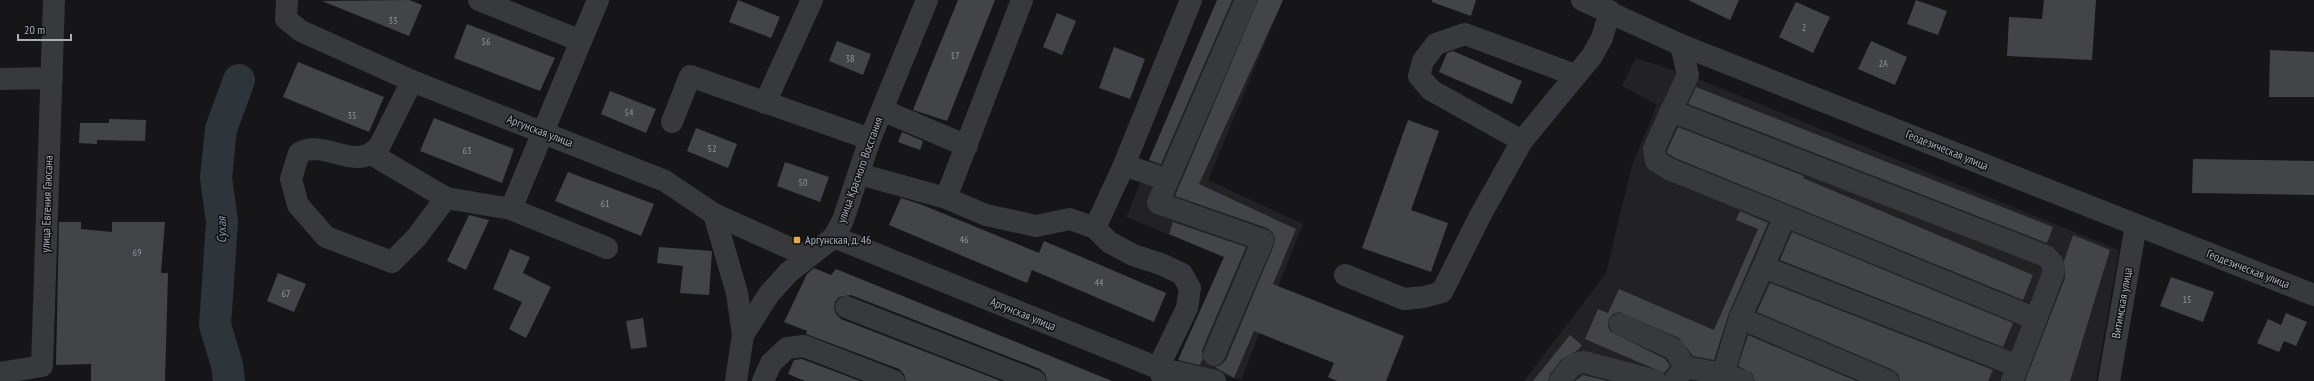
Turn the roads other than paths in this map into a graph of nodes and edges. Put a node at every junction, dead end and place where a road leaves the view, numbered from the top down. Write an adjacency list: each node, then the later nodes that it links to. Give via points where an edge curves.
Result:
1 (54, 0): 15 (street, улица Евгения Гаюсана)
2 (286, 0): 17 (street, Аргунская улица, via 286,18 301,31)
3 (479, 0): 12 (street)
4 (598, 0): 12 (street)
5 (812, 0): 18 (street)
6 (927, 0): 19 (street, улица Красного Восстания)
7 (1022, 0): 25 (street)
8 (1191, 0): 27 (street)
9 (1246, 0): 29 (street)
10 (1582, 0): 11 (street, Геодезическая улица)
11 (1610, 11): 13 (street, Геодезическая улица); 14 (street, via 1602,38 1592,56)
12 (581, 41): 22 (street)
13 (1681, 45): 20 (street, via 1688,75); 35 (street, Геодезическая улица)
14 (1575, 75): 24 (street); 24 (street, via 1465,34 1436,44 1423,61 1419,76 1431,90)
15 (52, 78): 16 (street); 49 (street, улица Евгения Гаюсана, via 42,366)
16 (0, 79)
17 (412, 81): 22 (street, Аргунская улица); 26 (street)
18 (766, 103): 21 (street, via 690,76); 23 (street)
19 (882, 110): 23 (street, улица Красного Восстания); 25 (street)
20 (1671, 111): 34 (street, via 1654,149 1656,160 1669,169); 45 (street, via 2046,256 2053,264 2054,274)
21 (672, 122)
22 (544, 133): 32 (street); 33 (street, Аргунская улица, via 665,181)
23 (870, 139): 28 (street, улица Красного Восстания)
24 (1522, 141): 41 (street, via 1480,216 1442,292 1404,299)
25 (967, 146): 31 (street)
26 (373, 155): 30 (street); 30 (street, via 361,158 308,148 299,153 291,179 298,205 326,236 392,262 416,238)
27 (1124, 166): 29 (street); 36 (street)
28 (858, 174): 31 (street); 37 (street, улица Красного Восстания, via 843,220)
29 (1168, 180): 48 (street, via 1158,203 1263,240)
30 (446, 198): 32 (street)
31 (946, 198): 36 (street, via 986,215 1036,226 1070,219)
32 (512, 209): 38 (street)
33 (714, 214): 39 (street, Аргунская улица); 47 (street, via 736,293)
34 (1785, 216): 40 (street); 45 (street)
35 (2136, 225): 42 (street, Геодезическая улица); 63 (street, Витимская улица)
36 (1095, 228): 51 (street, via 1109,242 1133,255 1182,274 1190,288 1187,308)
37 (834, 237): 39 (street, улица Красного Восстания); 51 (street, Аргунская улица)
38 (607, 248)
39 (807, 256): 47 (street, улица Красного Восстания, via 769,294)
40 (1763, 267): 44 (street); 53 (street)
41 (1345, 275)
42 (2314, 295)
43 (846, 306): 58 (street)
44 (1740, 318): 50 (street); 55 (street)
45 (2036, 319): 53 (street)
46 (1620, 324): 52 (street, via 1674,349)
47 (743, 335): 54 (street, улица Красного Восстания)
48 (1214, 355)
49 (0, 373)
50 (1846, 373): 62 (street)
51 (1161, 374): 59 (street, Аргунская улица)
52 (1680, 374): 55 (street)
53 (2015, 374)
54 (738, 376): 56 (street)
55 (1733, 378)
56 (765, 380): 57 (street, via 771,363 787,348 804,346)
57 (894, 381)
58 (1035, 381)
59 (1215, 381)
60 (1560, 381): 61 (street, via 1570,367 1584,362)
61 (1654, 381)
62 (1888, 381)
63 (2109, 381)

